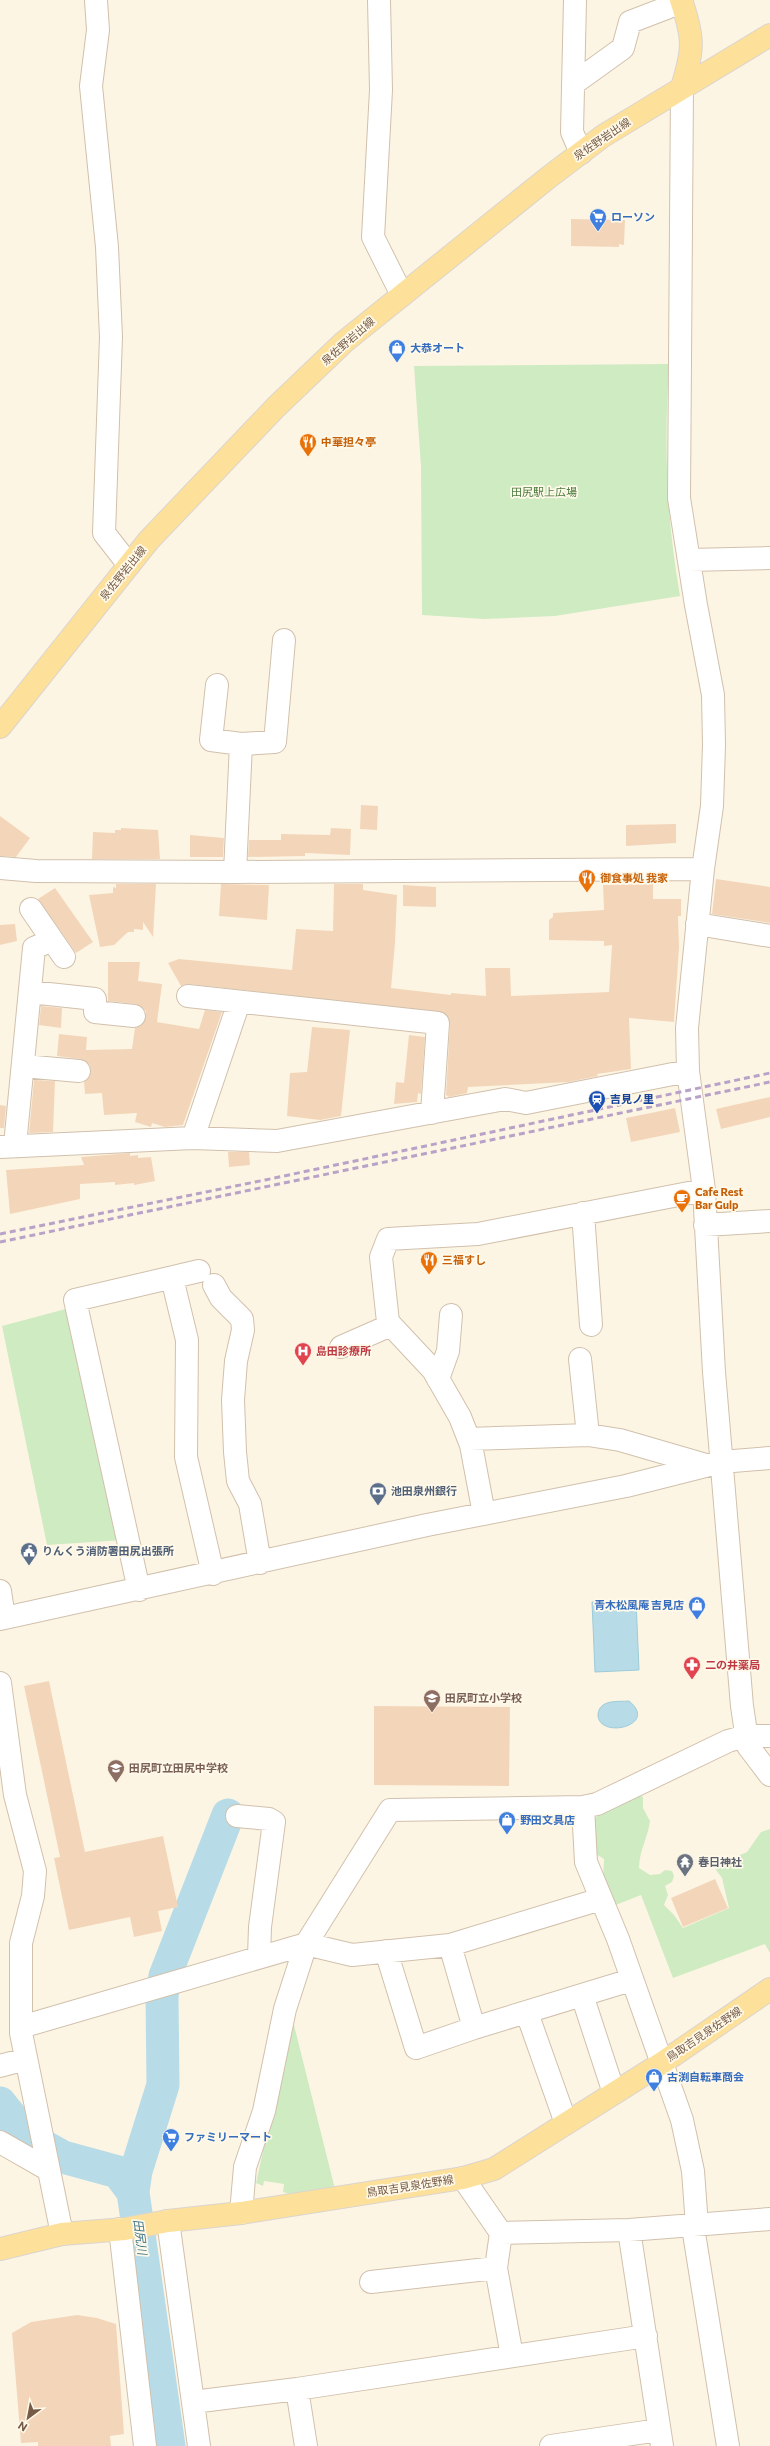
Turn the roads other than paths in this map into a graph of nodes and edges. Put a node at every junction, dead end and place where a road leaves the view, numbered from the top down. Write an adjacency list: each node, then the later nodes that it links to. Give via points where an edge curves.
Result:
1 (96, 0): 12 (street, via 98,30 91,86 107,247 112,338 104,533)
2 (379, 0): 9 (street, via 381,90 373,237)
3 (575, 0): 6 (street)
4 (682, 1): 6 (street, via 630,22 623,48); 7 (main road, via 690,24 692,56)
5 (770, 35): 7 (main road, 泉佐野岩出線)
6 (573, 84): 8 (street, via 572,132)
7 (682, 87): 8 (main road, 泉佐野岩出線); 11 (street, via 679,498)
8 (580, 153): 9 (main road, 泉佐野岩出線)
9 (402, 295): 12 (main road, 泉佐野岩出線, via 344,342 276,407 149,540)
10 (770, 558): 11 (street)
11 (689, 560): 18 (street, via 714,695 712,806)
12 (129, 565): 15 (main road, 泉佐野岩出線)
13 (284, 640): 16 (street, via 275,742)
14 (217, 686): 16 (street, via 211,740)
15 (0, 727)
16 (241, 744): 19 (street)
17 (0, 868): 19 (street, via 36,871)
18 (703, 869): 19 (street); 21 (street)
19 (235, 872)
20 (31, 909): 23 (street, via 58,948 34,948)
21 (697, 924): 22 (street); 29 (street, via 687,1028)
22 (770, 936)
23 (30, 992): 26 (street, via 95,999 95,1012); 27 (street)
24 (188, 996): 25 (street)
25 (239, 1002): 30 (street, via 438,1023); 31 (street)
26 (134, 1016)
27 (23, 1066): 28 (street); 32 (street)
28 (79, 1071)
29 (688, 1071): 30 (street, via 526,1103 505,1099); 33 (street)
30 (432, 1113): 31 (street, via 277,1141)
31 (193, 1138): 32 (street)
32 (8, 1146)
33 (704, 1190): 34 (street); 36 (street)
34 (583, 1214): 39 (street, via 478,1234 388,1239 381,1257 388,1322); 40 (street)
35 (770, 1221): 36 (street)
36 (705, 1225): 47 (street)
37 (172, 1278): 49 (street, via 206,1278 242,1319 243,1330 236,1361 233,1400 235,1452 238,1481 250,1504); 50 (street, via 187,1340 186,1456); 51 (street, via 74,1300)
38 (451, 1315): 43 (street, via 448,1351)
39 (391, 1325): 41 (street); 43 (street)
40 (591, 1325)
41 (341, 1347)
42 (580, 1359): 44 (street)
43 (438, 1379): 45 (street, via 460,1417)
44 (588, 1435): 45 (street); 47 (street, via 620,1440)
45 (469, 1439): 48 (street)
46 (770, 1458): 47 (street)
47 (714, 1464): 48 (street, via 626,1486); 55 (street)
48 (484, 1514): 49 (street)
49 (260, 1563): 50 (street)
50 (213, 1574): 51 (street)
51 (139, 1590): 53 (street)
52 (0, 1591): 53 (street)
53 (2, 1619)
54 (0, 1682): 69 (street, via 15,1795 35,1871 33,1896 21,1943)
55 (746, 1736): 56 (street); 57 (street, via 748,1746); 58 (street, via 728,1741 597,1804)
56 (770, 1736)
57 (770, 1775)
58 (583, 1807): 60 (street, via 586,1862); 61 (street, via 390,1810)
59 (237, 1816): 64 (street, via 269,1819 274,1822 260,1927)
60 (601, 1899): 62 (street); 65 (street)
61 (306, 1944): 63 (street, via 352,1955); 64 (street); 79 (street, via 285,2009 264,2111 245,2167)
62 (450, 1945): 63 (street); 70 (street)
63 (386, 1951): 70 (street, via 416,2048)
64 (259, 1957): 69 (street)
65 (632, 1980): 67 (street); 72 (street)
66 (770, 1989): 72 (main road, 鳥取吉見泉佐野線)
67 (582, 1995): 68 (street); 74 (street)
68 (527, 2013): 70 (street); 75 (street)
69 (21, 2026): 71 (street)
70 (474, 2028)
71 (26, 2059): 73 (street); 77 (street)
72 (662, 2063): 74 (main road, 鳥取吉見泉佐野線); 82 (street, via 682,2120 693,2171)
73 (0, 2066)
74 (614, 2093): 75 (main road, 鳥取吉見泉佐野線)
75 (566, 2123): 78 (main road, 鳥取吉見泉佐野線, via 494,2169)
76 (0, 2142): 77 (street)
77 (49, 2170): 86 (street)
78 (463, 2178): 79 (main road, 鳥取吉見泉佐野線); 85 (street)
79 (241, 2213): 81 (main road, 鳥取吉見泉佐野線)
80 (770, 2219): 82 (street)
81 (160, 2222): 83 (main road, 鳥取吉見泉佐野線); 93 (street)
82 (695, 2226): 84 (street); 99 (street)
83 (122, 2229): 86 (main road, 鳥取吉見泉佐野線); 95 (street)
84 (629, 2230): 85 (street); 90 (street)
85 (501, 2233): 88 (street)
86 (62, 2234): 87 (main road, 鳥取吉見泉佐野線)
87 (0, 2249)
88 (496, 2268): 89 (street); 91 (street)
89 (371, 2282)
90 (646, 2336): 91 (street); 94 (street)
91 (512, 2356): 92 (street)
92 (297, 2389): 93 (street); 97 (street)
93 (192, 2402): 96 (street)
94 (660, 2438): 98 (street)
95 (145, 2446)
96 (199, 2446)
97 (306, 2446)
98 (551, 2446)
99 (728, 2446)

